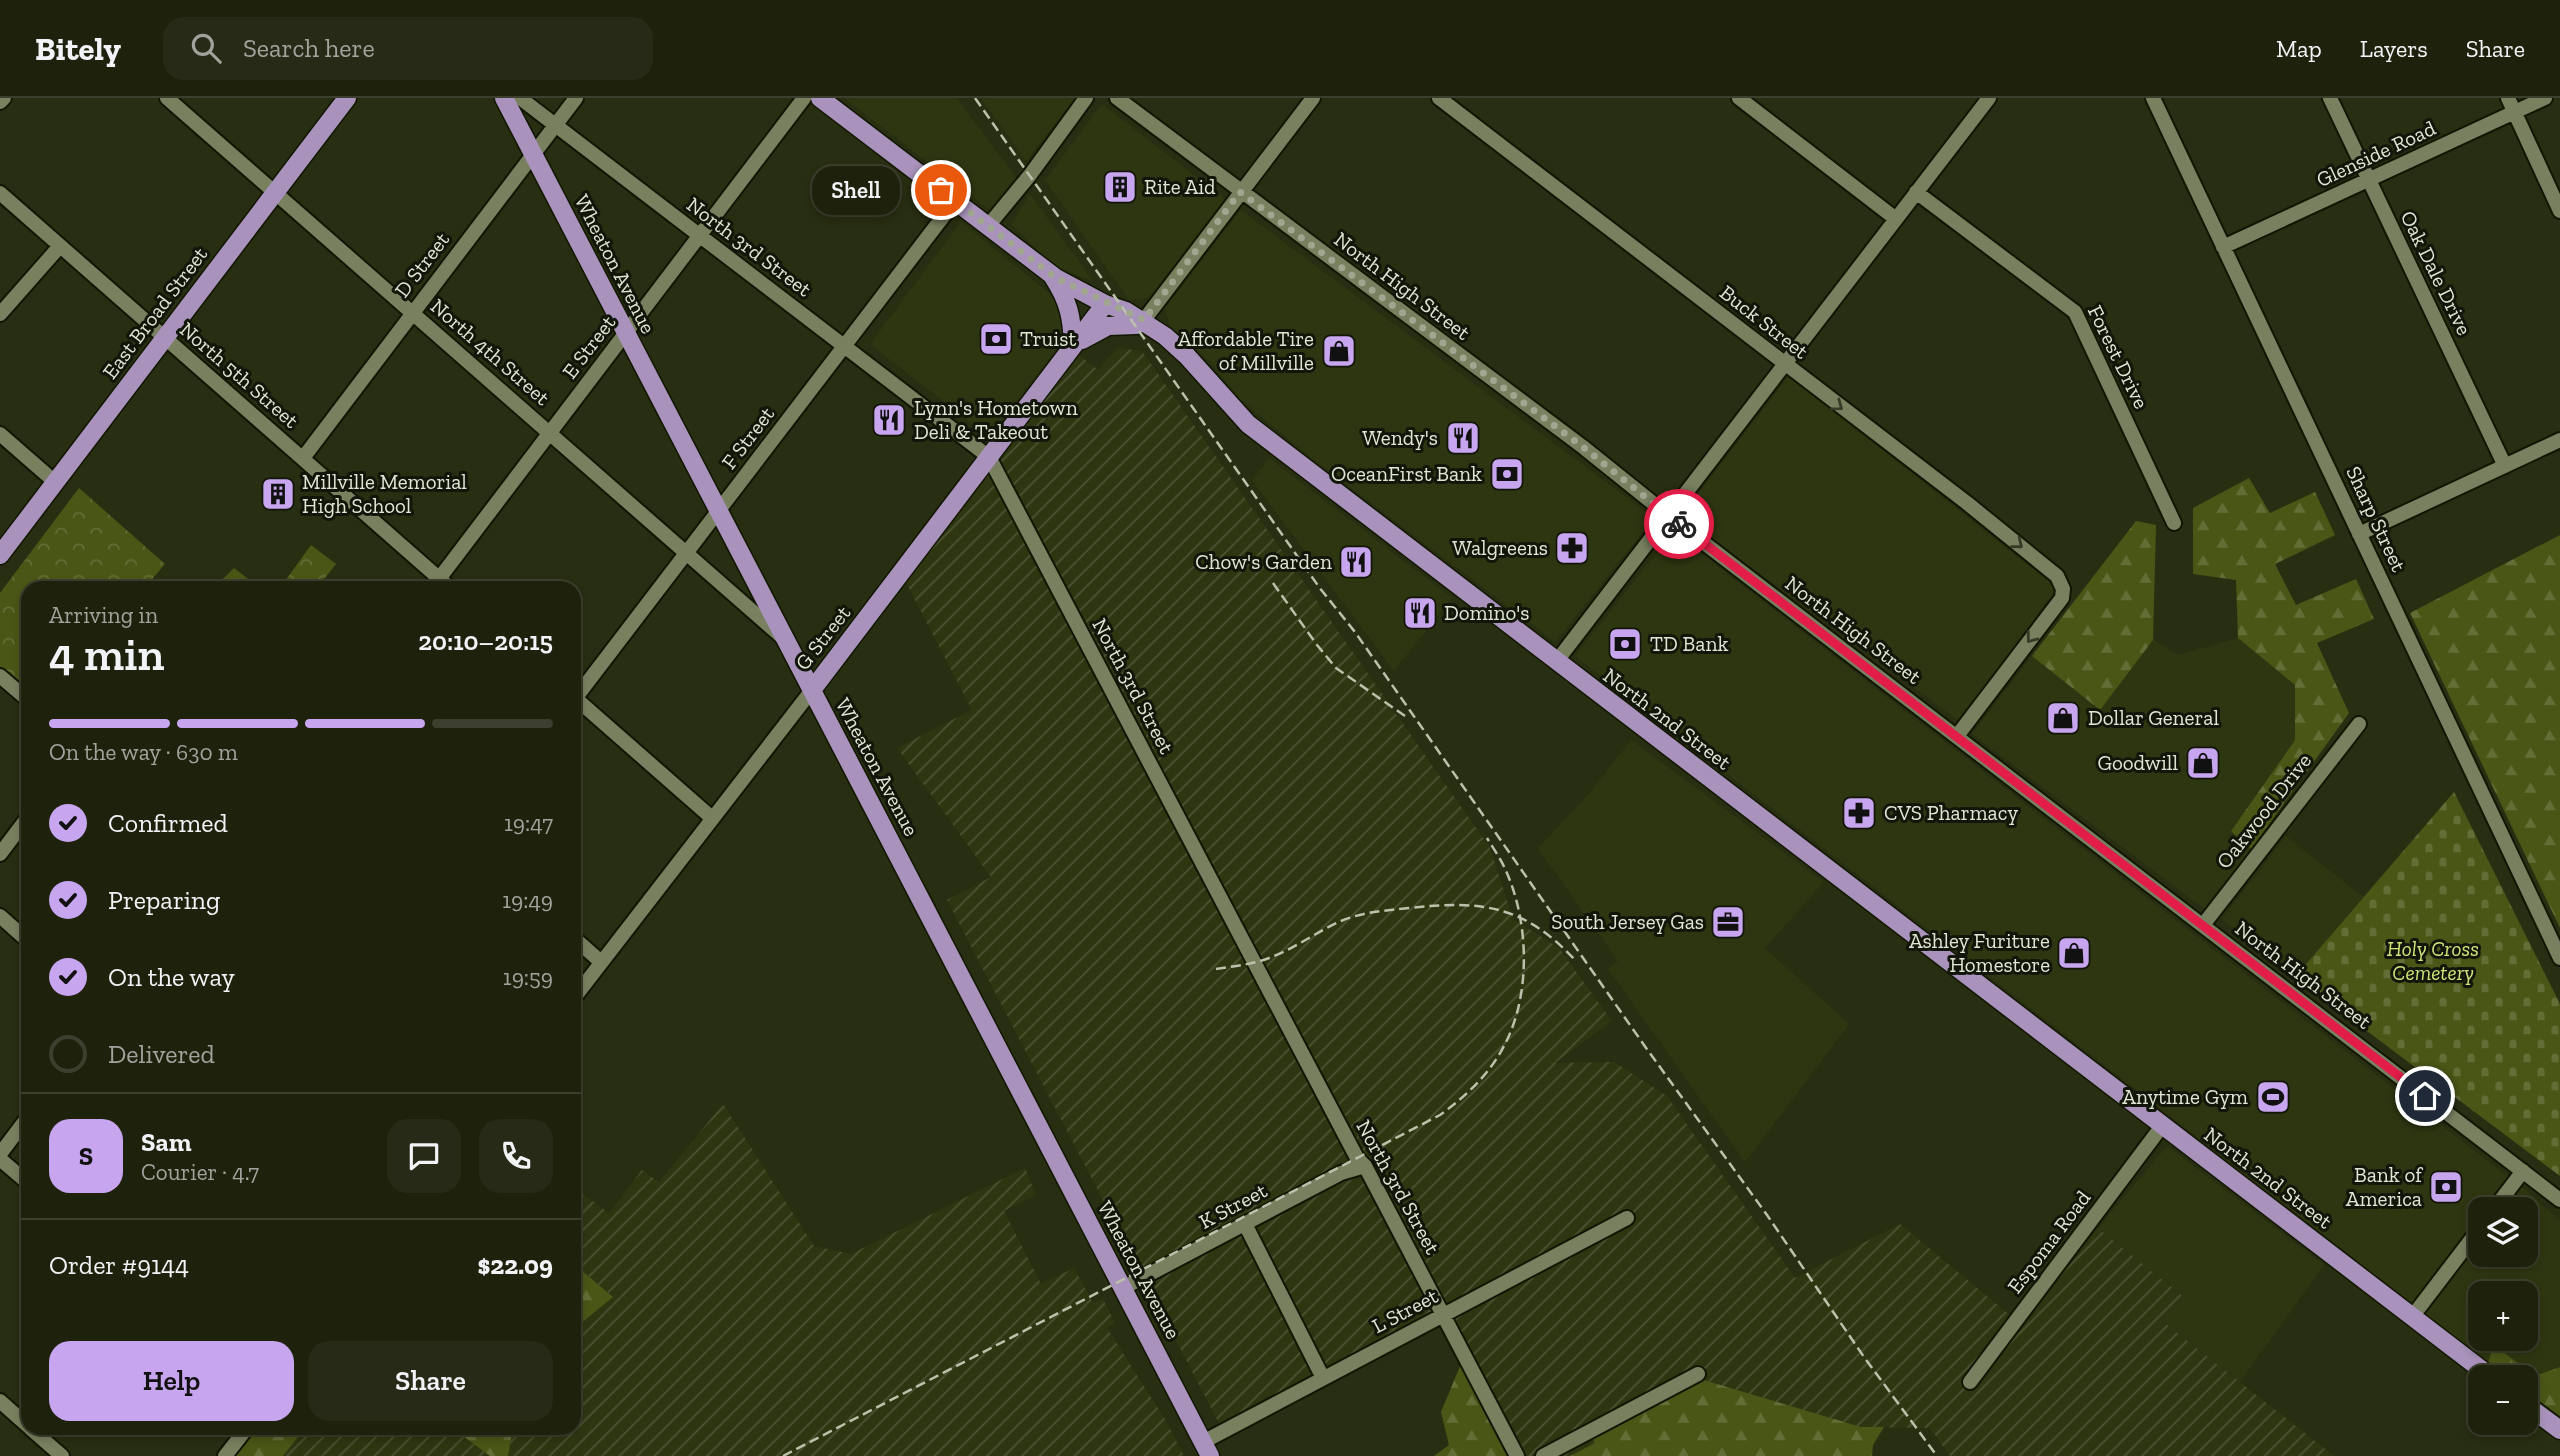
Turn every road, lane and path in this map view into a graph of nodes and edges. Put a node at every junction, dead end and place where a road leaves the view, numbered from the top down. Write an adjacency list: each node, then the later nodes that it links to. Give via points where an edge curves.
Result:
1 (4, 98): 19 (street)
2 (167, 98): 24 (street, North 4th Street)
3 (347, 98): 24 (main road, East Broad Street)
4 (504, 98): 22 (main road, Wheaton Avenue)
5 (520, 98): 21 (street, North 3rd Street)
6 (576, 98): 21 (street, D Street)
7 (804, 98): 32 (street, E Street)
8 (820, 98): 28 (main road, North 2nd Street)
9 (1086, 98): 31 (street)
10 (1117, 98): 25 (street, North High Street)
11 (1313, 98): 25 (street)
12 (1439, 98): 44 (street, Buck Street)
13 (1739, 98): 30 (street)
14 (1989, 98): 26 (street)
15 (2153, 98): 34 (street, Sharp Street)
16 (2330, 98): 23 (street, Oak Dale Drive)
17 (2508, 98): 20 (street)
18 (2545, 98): 20 (street, Glenside Road)
19 (0, 102)
20 (2515, 113): 23 (street, Glenside Road); 29 (street)
21 (555, 125): 22 (street, D Street); 32 (street, North 3rd Street)
22 (533, 154): 37 (street, D Street); 40 (main road, Wheaton Avenue)
23 (2369, 181): 34 (street, Glenside Road); 50 (street, Oak Dale Drive)
24 (275, 192): 37 (street, North 4th Street); 41 (main road, East Broad Street)
25 (1240, 192): 39 (street); 53 (street, North High Street)
26 (1916, 192): 30 (street); 54 (street, Forest Drive, via 2075,312)
27 (0, 193): 33 (street, North 5th Street)
28 (955, 201): 31 (main road, North 2nd Street); 42 (street, F Street)
29 (2560, 211)
30 (1896, 219): 44 (street)
31 (988, 226): 35 (main road, North 2nd Street)
32 (700, 235): 40 (street, E Street); 42 (street, North 3rd Street)
33 (60, 246): 38 (street); 41 (street, North 5th Street)
34 (2223, 247): 55 (street, Sharp Street)
35 (1051, 275): 36 (main road, North 2nd Street); 43 (main road, via 1070,311)
36 (1105, 304): 39 (main road, North 2nd Street); 43 (main road, G Street)
37 (412, 312): 45 (street, North 4th Street); 49 (street, D Street)
38 (0, 314)
39 (1144, 320): 43 (main road, via 1136,325 1108,326); 61 (main road, North 2nd Street, via 1187,356 1248,424)
40 (626, 333): 45 (street, E Street); 52 (main road, Wheaton Avenue)
41 (165, 338): 49 (street, North 5th Street); 51 (main road, East Broad Street)
42 (844, 346): 48 (street, North 3rd Street); 52 (street, F Street)
43 (1073, 346): 48 (main road, G Street)
44 (1783, 364): 53 (street); 68 (street, Buck Street, one-way to 68, via 1967,503 2061,581 2062,598)
45 (550, 433): 56 (street, North 4th Street); 59 (street, E Street)
46 (0, 434): 51 (street)
47 (2560, 440): 50 (street)
48 (989, 457): 64 (main road, G Street); 82 (street, North 3rd Street)
49 (303, 458): 58 (street, North 5th Street)
50 (2505, 466): 55 (street)
51 (55, 482): 57 (main road, East Broad Street)
52 (718, 511): 56 (street, F Street); 60 (main road, Wheaton Avenue)
53 (1669, 516): 61 (street); 68 (street, North High Street)
54 (2174, 523)
55 (2359, 534): 76 (street, Sharp Street)
56 (686, 553): 60 (street, North 4th Street); 63 (street, F Street)
57 (0, 555)
58 (436, 581)
59 (443, 581)
60 (784, 639): 64 (main road, Wheaton Avenue)
61 (1556, 662): 79 (main road, North 2nd Street)
62 (0, 676): 65 (street)
63 (581, 689)
64 (811, 690): 69 (street, G Street); 90 (main road, Wheaton Avenue)
65 (21, 694)
66 (581, 704): 69 (street)
67 (2359, 724): 73 (street, Oakwood Drive)
68 (1957, 736): 73 (street, North High Street)
69 (712, 818): 77 (street, G Street)
70 (21, 826): 71 (street)
71 (0, 854)
72 (0, 916): 74 (street)
73 (2203, 925): 83 (street, North High Street)
74 (21, 935)
75 (581, 944): 77 (street)
76 (2560, 958)
77 (601, 962): 78 (street, G Street)
78 (581, 989)
79 (2162, 1126): 92 (main road, North 2nd Street); 96 (street, Espoma Road)
80 (21, 1127): 81 (street)
81 (0, 1156): 84 (street)
82 (1365, 1166): 88 (street, K Street); 91 (street, North 3rd Street)
83 (2524, 1171): 85 (street); 86 (street, North High Street)
84 (21, 1176)
85 (2503, 1197)
86 (2560, 1200)
87 (1627, 1218): 91 (street, L Street)
88 (1245, 1224): 90 (street, K Street); 95 (street)
89 (2468, 1244): 92 (street)
90 (1123, 1288): 103 (main road, Wheaton Avenue)
91 (1444, 1315): 95 (street, L Street); 106 (street, North 3rd Street)
92 (2412, 1317): 93 (main road, North 2nd Street)
93 (2475, 1365)
94 (1698, 1374): 107 (street)
95 (1323, 1378): 103 (street, L Street)
96 (1970, 1382)
97 (0, 1401): 99 (street)
98 (2538, 1414): 100 (main road)
99 (21, 1418)
100 (2560, 1430)
101 (40, 1435): 104 (street)
102 (242, 1435): 105 (street)
103 (1207, 1449)
104 (62, 1456)
105 (225, 1456)
106 (1517, 1456)
107 (1543, 1456)

